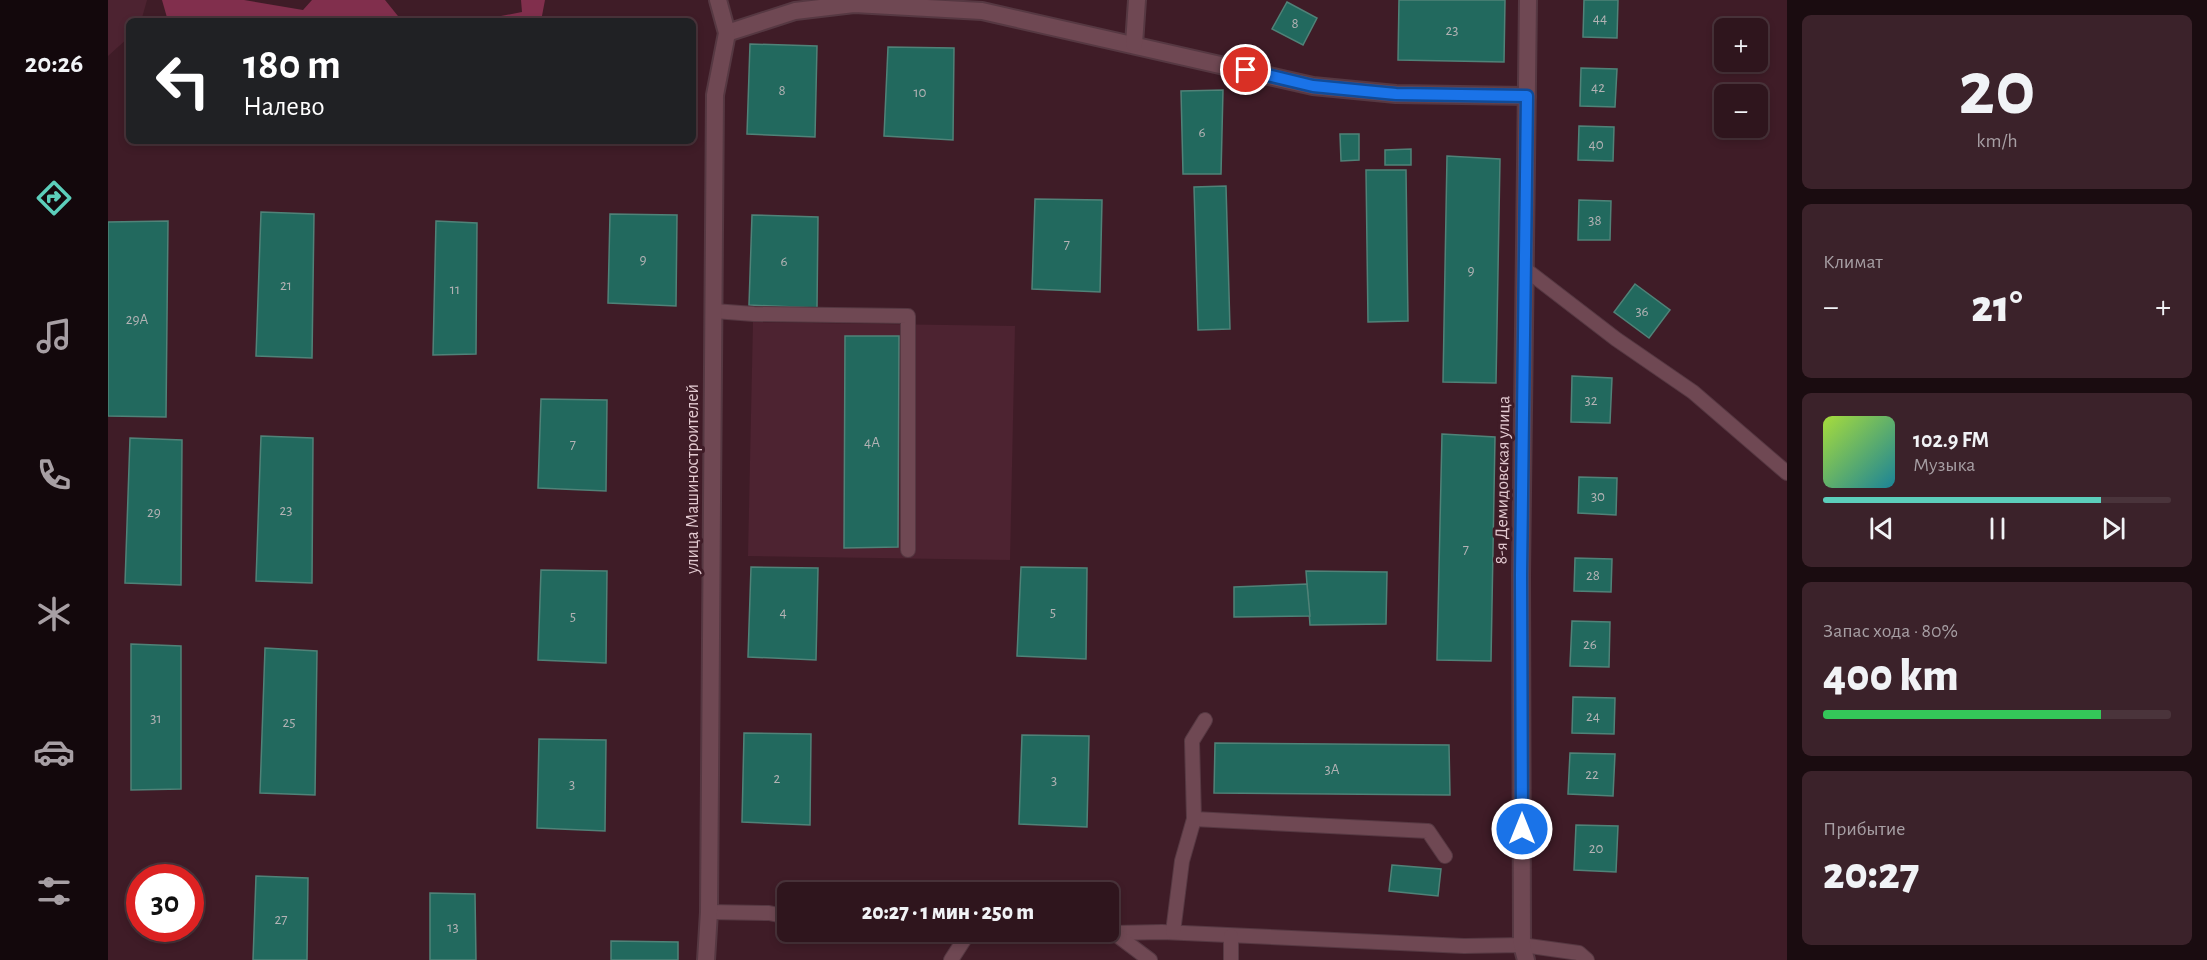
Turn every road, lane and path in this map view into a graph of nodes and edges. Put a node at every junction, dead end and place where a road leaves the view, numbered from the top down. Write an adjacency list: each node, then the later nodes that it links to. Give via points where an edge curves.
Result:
1 (718, 0): 5 (street, улица Машиностроителей)
2 (1137, 0): 6 (street)
3 (1528, 0): 7 (street, 8-я Демидовская улица)
4 (854, 2): 5 (street, via 795,11); 6 (street, via 982,11)
5 (727, 33): 9 (street, улица Машиностроителей, via 715,95)
6 (1134, 44): 7 (street, via 1313,86 1396,94)
7 (1527, 96): 8 (street, 8-я Демидовская улица)
8 (1525, 269): 10 (lane, via 1693,392); 22 (street, 8-я Демидовская улица, via 1521,575)
9 (714, 311): 11 (lane, via 908,316); 15 (street, улица Машиностроителей)
10 (1787, 473)
11 (908, 550)
12 (1204, 720): 13 (lane, via 1192,741)
13 (1194, 819): 14 (lane, via 1428,831); 17 (lane, via 1182,861)
14 (1445, 856)
15 (709, 912): 16 (lane); 23 (street, улица Машиностроителей)
16 (777, 915)
17 (1173, 932): 18 (lane); 19 (lane)
18 (1119, 933)
19 (1231, 936): 22 (lane, via 1464,946); 26 (lane)
20 (1119, 937): 25 (lane)
21 (963, 942): 24 (lane)
22 (1524, 953): 27 (lane, via 1579,953)
23 (706, 960)
24 (951, 960)
25 (1150, 960)
26 (1231, 960)
27 (1587, 960)

